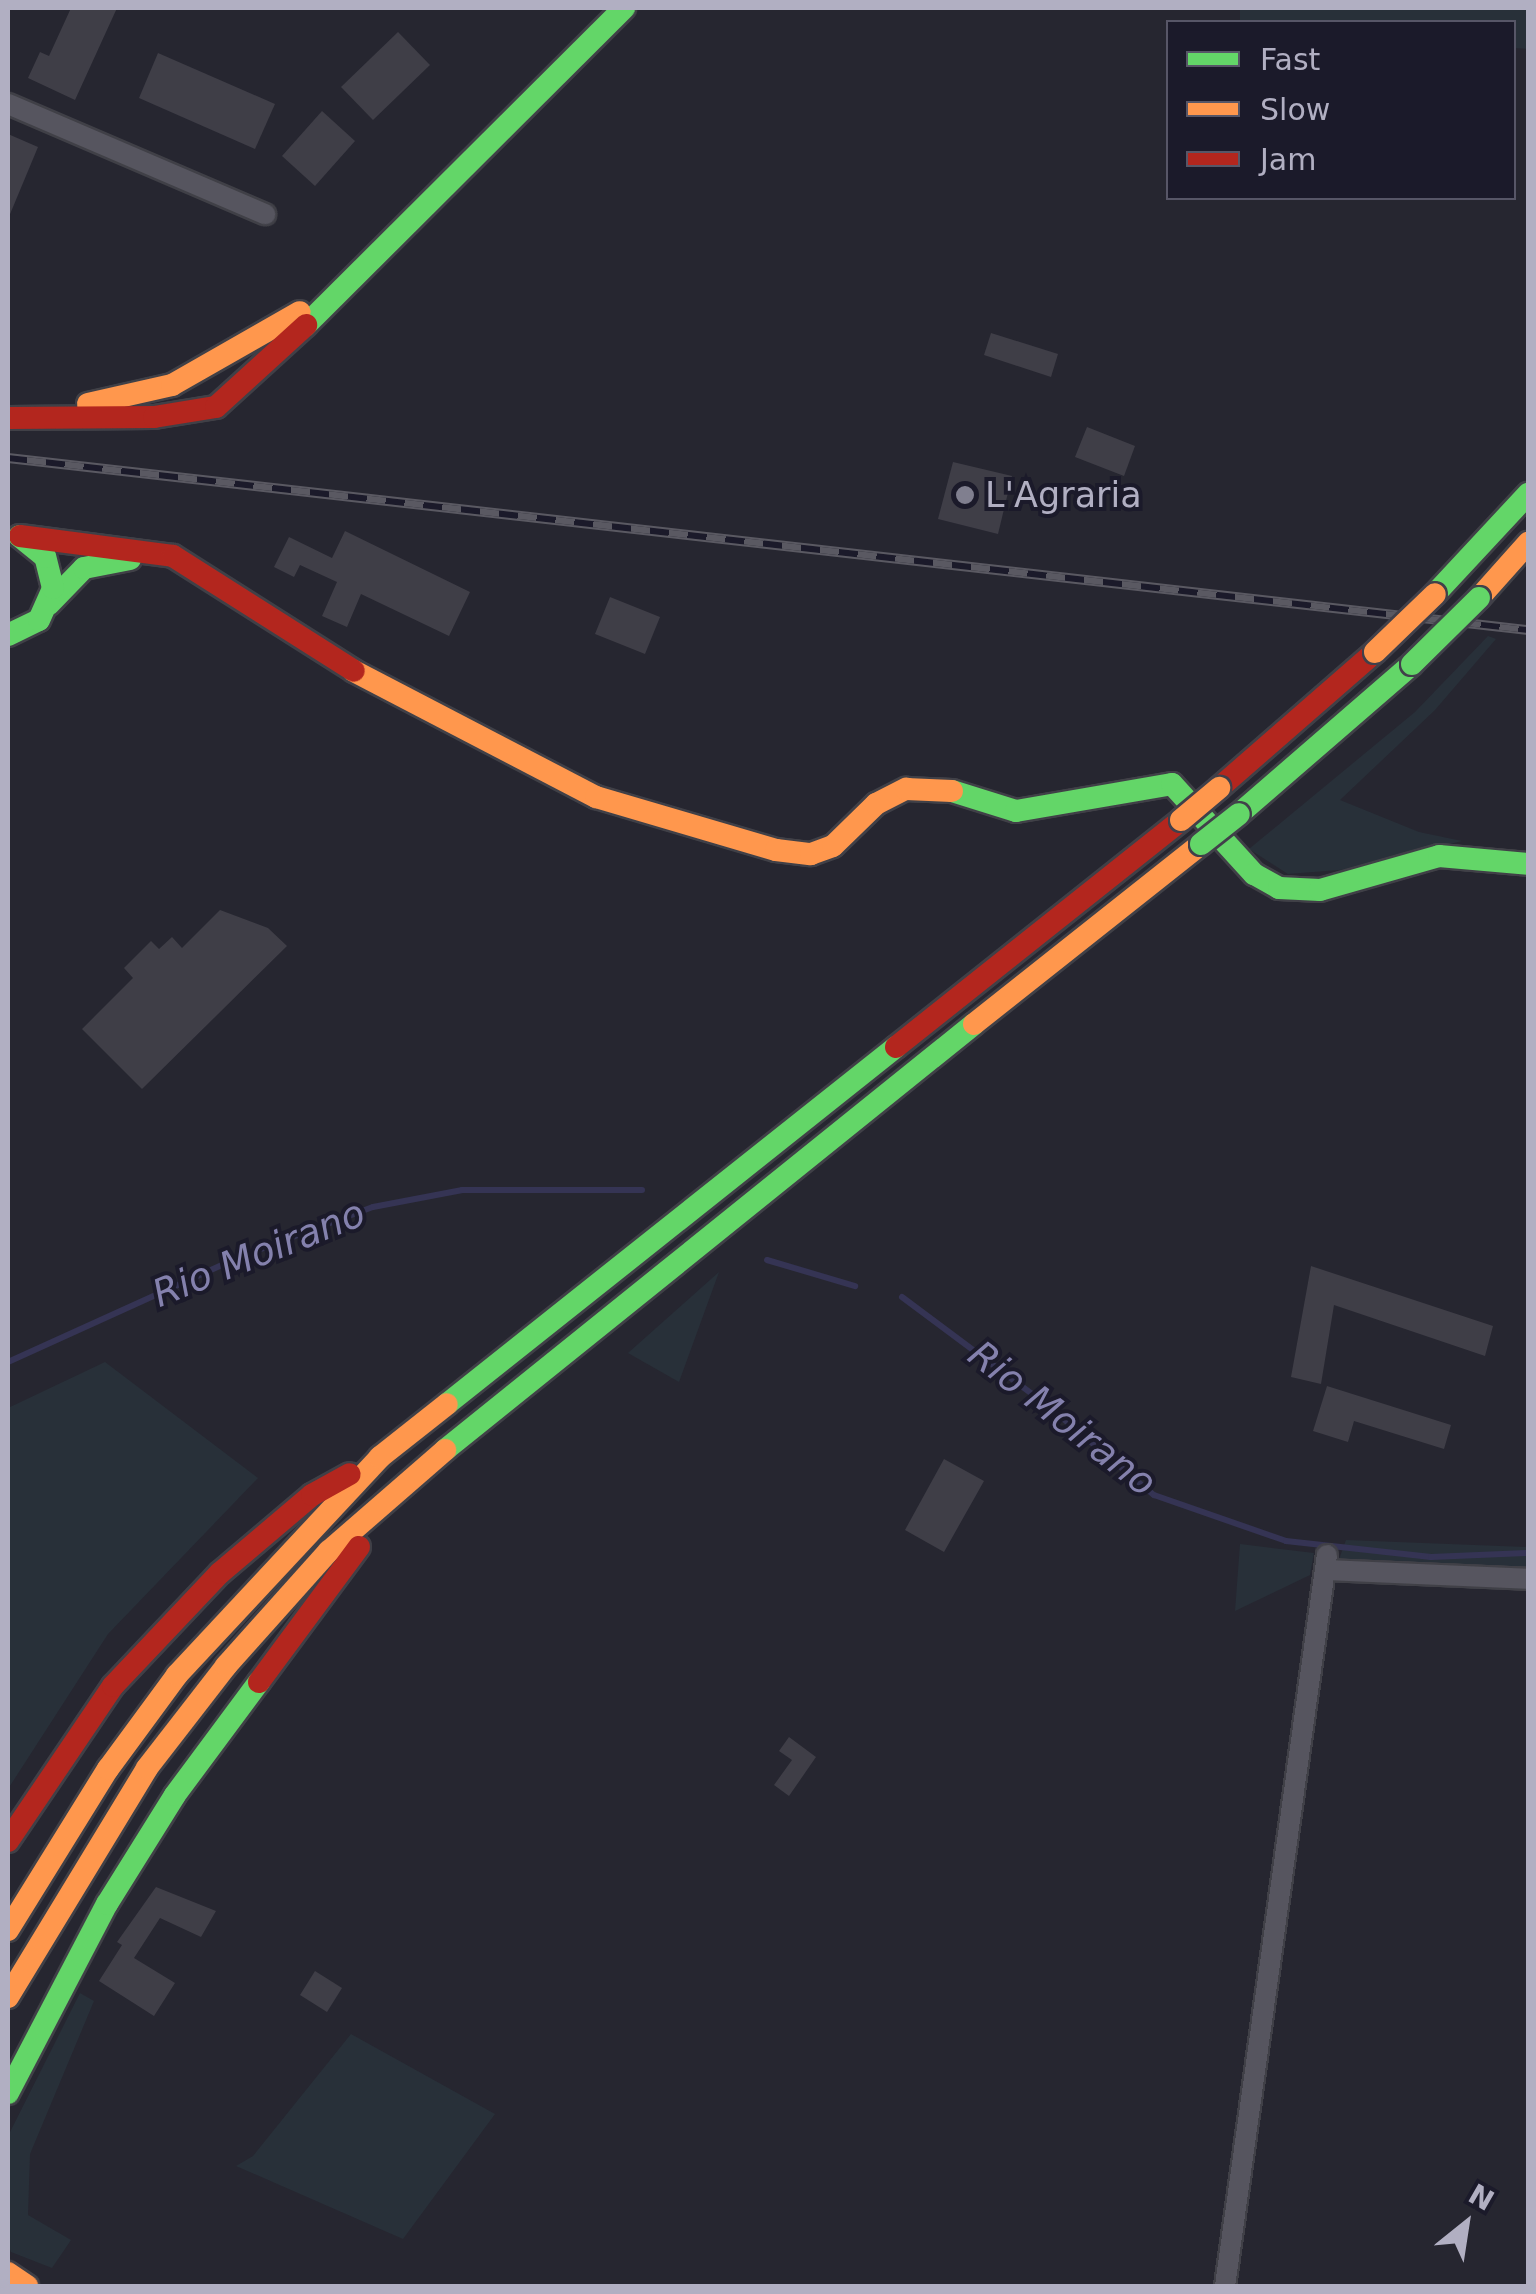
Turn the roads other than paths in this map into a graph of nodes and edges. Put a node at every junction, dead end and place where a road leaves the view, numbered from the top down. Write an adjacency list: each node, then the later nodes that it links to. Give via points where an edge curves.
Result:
1 (624, 8): 4 (main road)
2 (8, 104): 3 (street)
3 (265, 214)
4 (355, 272): 5 (main road, via 282,325 172,385 73,407); 6 (main road, via 216,407 154,417)
5 (8, 406)
6 (8, 418)
7 (1528, 494): 14 (main road, bridge, via 1375,652 1182,820)
8 (14, 535): 10 (main road); 11 (main road, via 45,557 53,588)
9 (1528, 543): 15 (main road, bridge, via 1412,664 1239,814)
10 (173, 556): 11 (main road, via 84,568); 13 (main road, via 349,668 596,796 776,850 811,854 834,846 876,804 906,789 937,786 1016,811 1172,784 1254,874 1279,888 1320,890 1438,856)
11 (49, 604): 12 (main road, via 27,629)
12 (8, 635)
13 (1528, 864)
14 (380, 1457): 17 (main road, via 312,1495 220,1573 114,1686); 18 (main road, via 177,1675 108,1769)
15 (418, 1470): 19 (main road, via 328,1552 226,1666 76,1876); 20 (main road, via 175,1796 108,1904)
16 (1528, 1579): 21 (street, via 1326,1563)
17 (8, 1841)
18 (8, 1930)
19 (8, 1997)
20 (8, 2093)
21 (1225, 2286)

